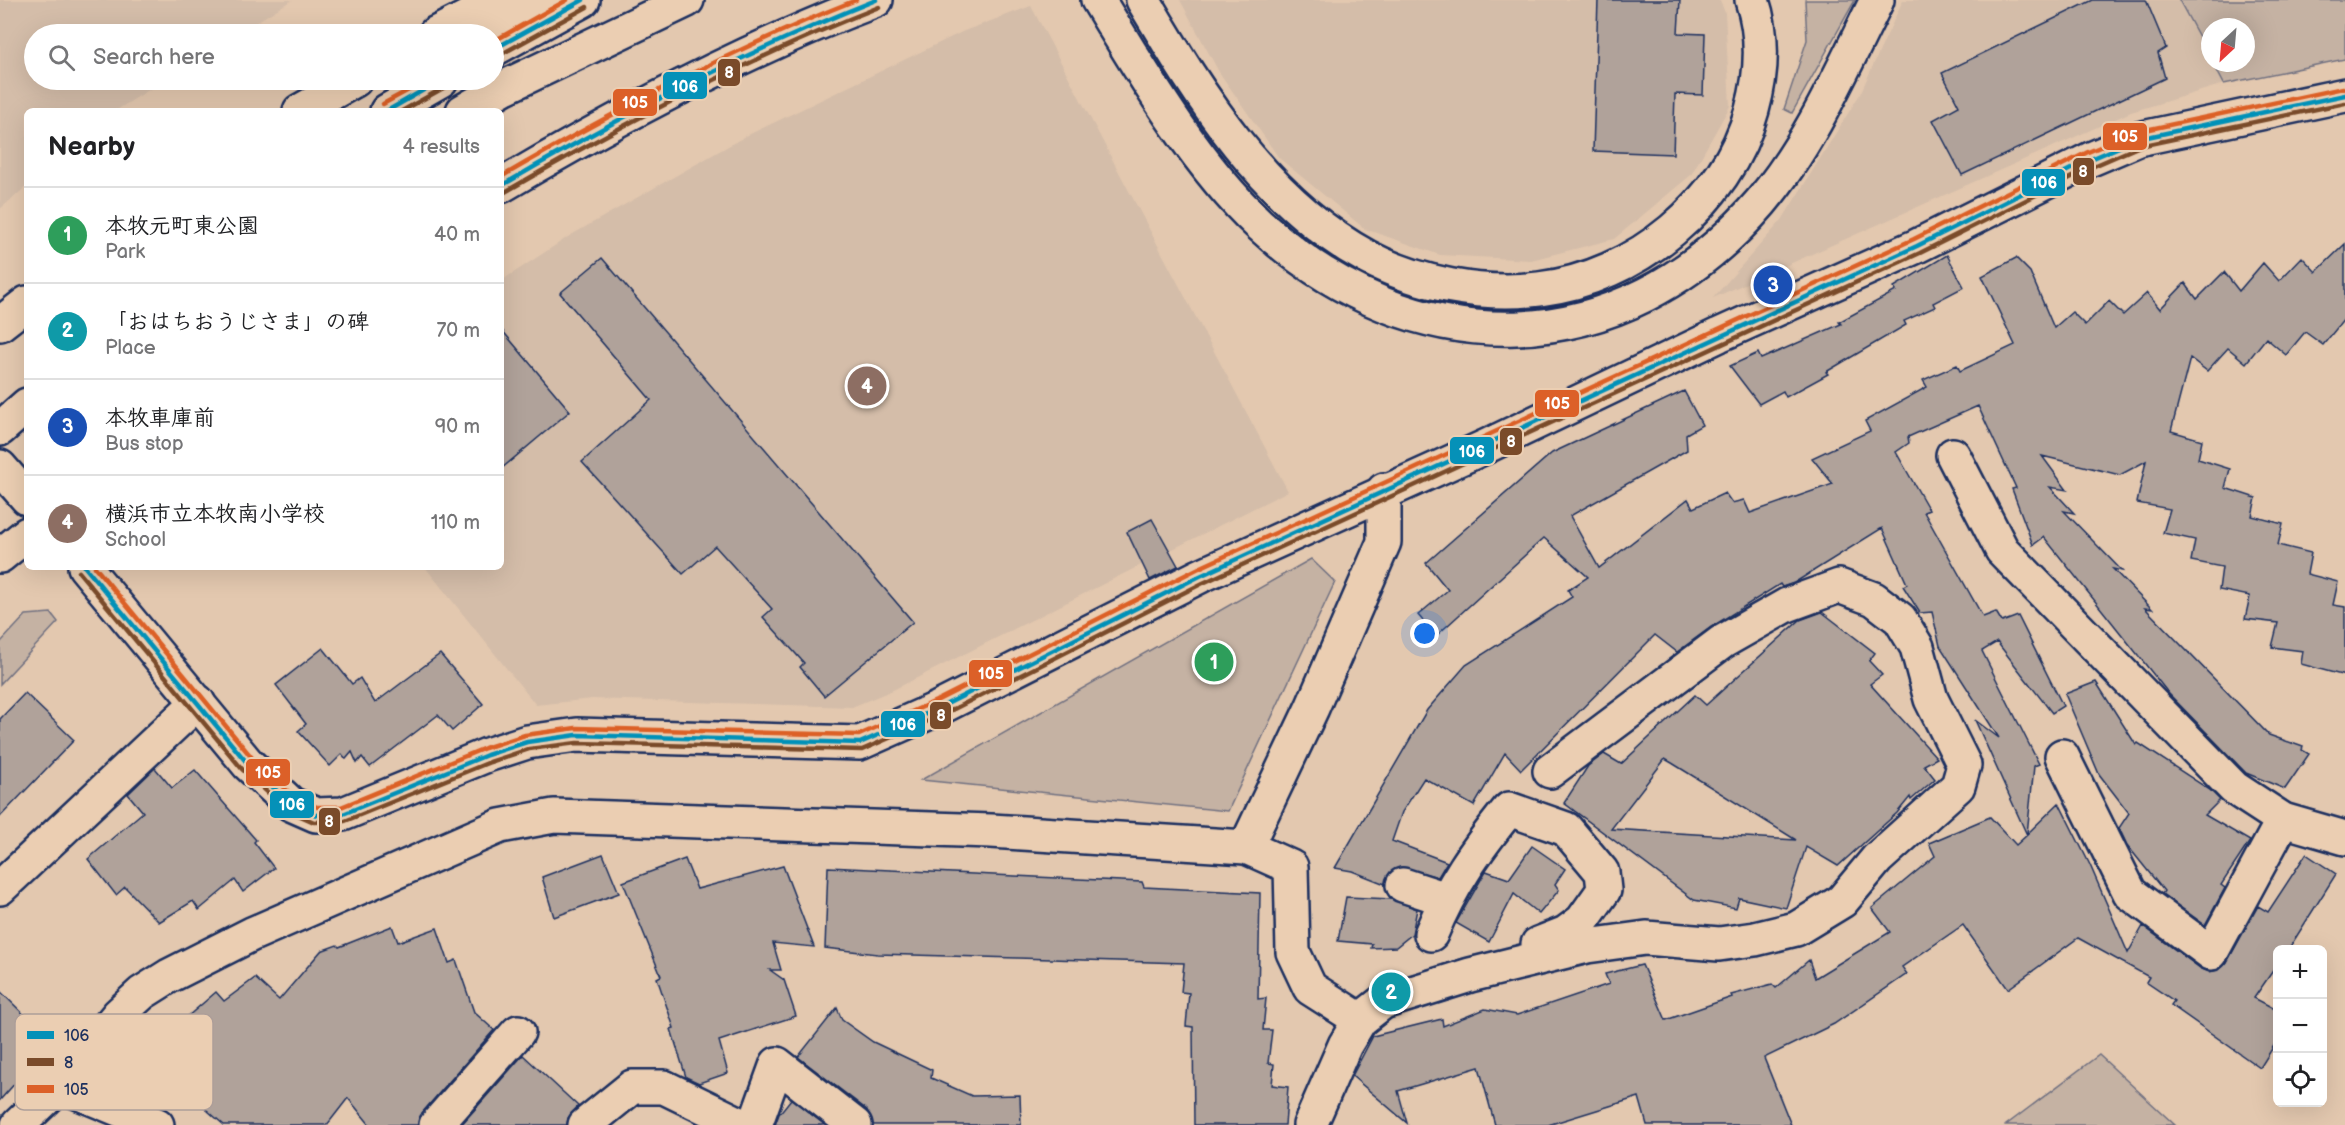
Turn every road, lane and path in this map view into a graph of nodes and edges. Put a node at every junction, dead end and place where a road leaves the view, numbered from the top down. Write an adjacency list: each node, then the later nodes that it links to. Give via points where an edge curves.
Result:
1 (501, 0): 10 (main road)
2 (541, 0): 11 (main road)
3 (583, 0): 12 (main road)
4 (687, 0): 13 (main road)
5 (876, 0): 23 (main road, via 820,21 654,100)
6 (1098, 0): 9 (main road, via 1176,122 1218,177 1258,222 1304,261 1351,290 1400,311 1494,329 1586,319 1634,301 1680,276 1720,243 1761,201 1796,153)
7 (1143, 0): 8 (main road, via 1205,99 1244,151 1327,232 1368,257 1412,275 1498,292 1541,289 1585,278 1626,261 1667,234 1700,205 1726,171 1746,131 1758,87 1761,48)
8 (1752, 0)
9 (1876, 0)
10 (454, 24)
11 (501, 24)
12 (504, 43)
13 (504, 88)
14 (337, 90): 19 (main road)
15 (409, 90): 20 (main road)
16 (424, 90): 21 (main road)
17 (500, 90): 22 (main road)
18 (2345, 95): 32 (main road, via 2138,139 1896,256)
19 (305, 108)
20 (387, 108)
21 (392, 108)
22 (468, 108)
23 (504, 184)
24 (24, 305): 25 (main road)
25 (0, 324)
26 (24, 394): 28 (main road)
27 (24, 408): 29 (main road)
28 (0, 415)
29 (0, 429)
30 (1953, 455): 40 (main road, via 2002,550 2234,788)
31 (0, 467): 33 (main road)
32 (1384, 490): 37 (main road, via 1200,576 939,708 860,742 567,736 527,742 487,755 343,814 316,814 291,804 248,764); 42 (main road, via 1384,542)
33 (24, 495)
34 (24, 536): 35 (main road)
35 (0, 556)
36 (88, 570): 37 (main road)
37 (198, 702): 44 (main road)
38 (2062, 756): 40 (main road, via 2130,893 2211,953)
39 (1550, 771): 47 (main road, via 1722,642 1786,605 1839,586 1874,599 1900,619 1917,647 1931,699 1964,765 1958,786 1877,859 1842,901 1796,929 1719,944 1646,938 1587,946)
40 (2283, 820): 41 (main road)
41 (2345, 838)
42 (1246, 847): 48 (main road, via 991,831 554,816 500,826 252,934 168,976); 49 (main road, via 1291,867 1293,952 1310,988)
43 (1403, 885): 45 (main road)
44 (0, 888)
45 (1446, 898): 46 (main road); 47 (main road, via 1468,861 1509,809 1566,829 1602,872 1604,890 1582,921 1566,933)
46 (1431, 934)
47 (1456, 979): 49 (main road, via 1383,1002)
48 (119, 1014)
49 (1360, 1020): 60 (main road)
50 (518, 1032): 55 (main road)
51 (34, 1110): 53 (main road)
52 (121, 1110): 54 (main road)
53 (18, 1125)
54 (157, 1125)
55 (436, 1125)
56 (585, 1125): 57 (main road, via 632,1087 664,1087)
57 (742, 1125)
58 (755, 1125): 59 (main road, via 777,1064)
59 (855, 1125)
60 (1310, 1125)

